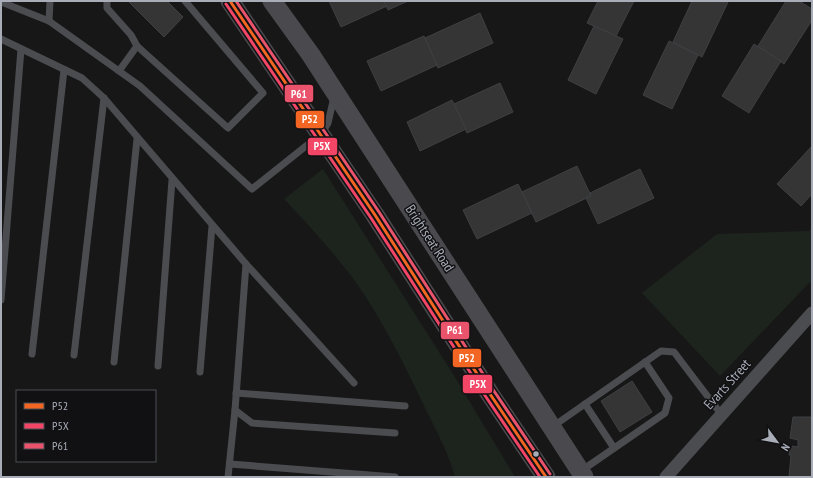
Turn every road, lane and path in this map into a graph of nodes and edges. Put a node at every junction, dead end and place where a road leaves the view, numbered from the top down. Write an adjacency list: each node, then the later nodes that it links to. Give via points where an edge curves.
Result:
1 (50, 1): 8 (lane)
2 (107, 1): 10 (lane, via 107,8 131,35)
3 (185, 1): 10 (lane, via 264,94 228,128)
4 (230, 1): 16 (street)
5 (272, 1): 14 (street, Brightseat Road)
6 (1, 2): 7 (lane)
7 (13, 3): 8 (lane)
8 (49, 21): 13 (lane)
9 (1, 39): 11 (lane)
10 (137, 46): 13 (lane)
11 (21, 49): 12 (lane); 21 (lane)
12 (64, 70): 15 (lane, via 82,78); 23 (lane)
13 (119, 71): 16 (lane, via 140,86 252,189)
14 (334, 91): 16 (lane, via 328,124); 35 (street, Brightseat Road)
15 (104, 98): 17 (lane); 24 (lane)
16 (321, 134): 42 (street)
17 (138, 138): 18 (lane); 25 (lane)
18 (172, 180): 19 (lane); 27 (lane)
19 (212, 226): 20 (lane); 28 (lane)
20 (246, 264): 29 (lane); 30 (lane)
21 (1, 300)
22 (812, 313): 34 (street, Evarts Street)
23 (32, 354)
24 (74, 355)
25 (114, 362)
26 (645, 362): 31 (lane); 34 (lane, via 661,351 674,352); 37 (lane, via 669,398 665,413)
27 (158, 366)
28 (200, 372)
29 (354, 383)
30 (236, 393): 32 (lane); 33 (lane)
31 (585, 404): 35 (lane); 37 (lane)
32 (406, 406)
33 (235, 410): 36 (lane, via 252,423); 38 (lane)
34 (721, 414): 43 (street, Evarts Street)
35 (552, 427): 39 (street, Brightseat Road)
36 (395, 433)
37 (614, 448): 39 (lane)
38 (230, 464): 40 (lane); 41 (lane)
39 (582, 474)
40 (228, 477)
41 (396, 477)
42 (546, 477)
43 (666, 477)

